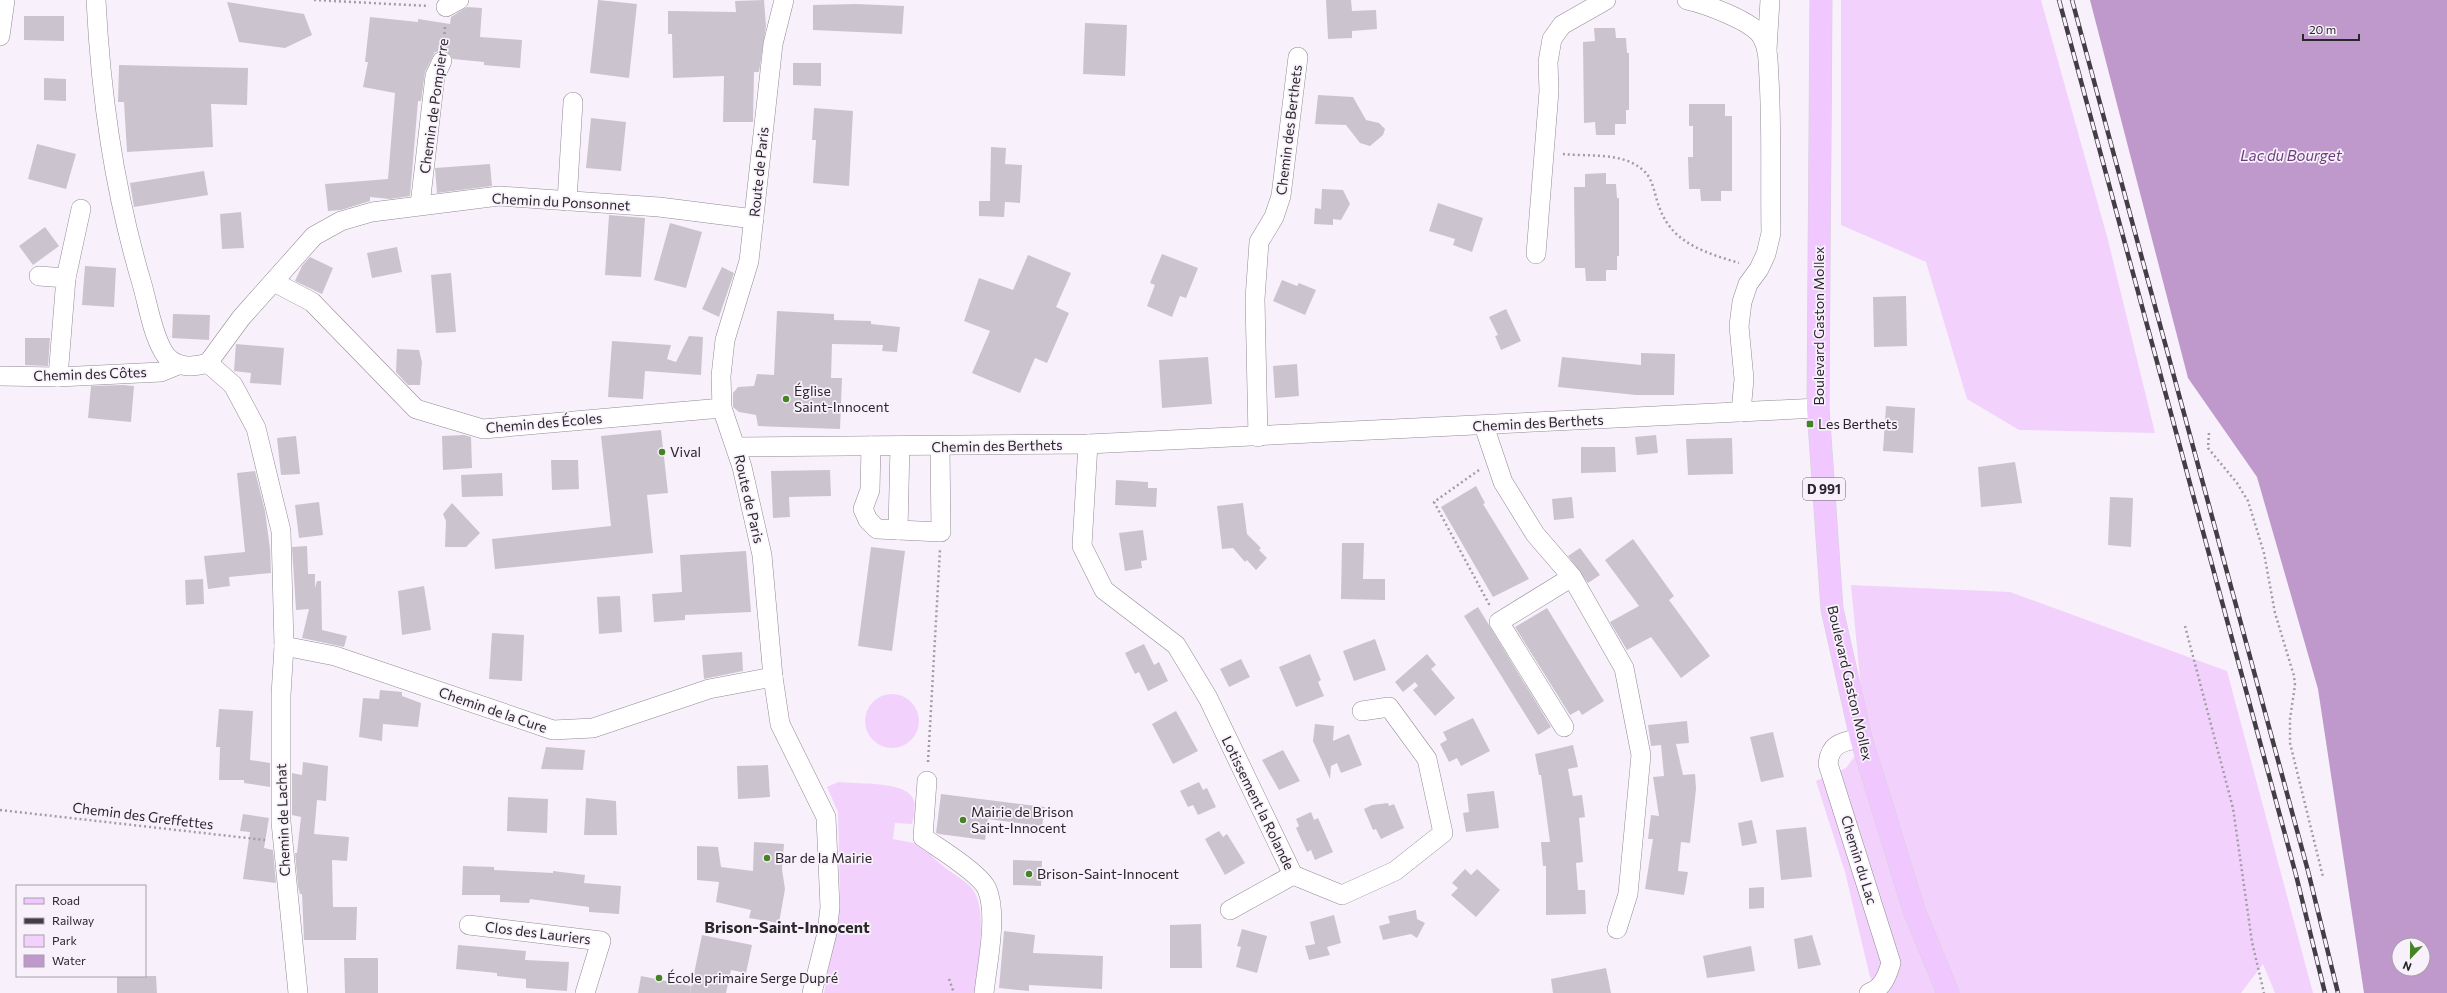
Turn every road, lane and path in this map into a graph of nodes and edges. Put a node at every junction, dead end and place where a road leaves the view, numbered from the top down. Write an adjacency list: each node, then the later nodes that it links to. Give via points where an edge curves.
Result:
1 (5, 0): 10 (street)
2 (96, 0): 26 (street, via 99,65 113,170 125,225 163,352)
3 (314, 0): 9 (path, Chemin de Pompierre)
4 (784, 0): 19 (street, Route de Paris, via 773,44)
5 (1606, 0): 15 (street, via 1562,25 1552,39 1548,62 1549,91)
6 (1687, 0): 11 (street, via 1710,6 1741,21 1761,35)
7 (1770, 0): 11 (street)
8 (1821, 0): 30 (main road, Boulevard Gaston Mollex / D 991)
9 (452, 3): 13 (path, Chemin de Pompierre)
10 (0, 36)
11 (1768, 50): 21 (street, via 1771,233)
12 (1298, 57): 34 (street, Chemin des Berthets, via 1281,196 1274,217 1259,242 1255,298)
13 (442, 62): 17 (street, Chemin de Pompierre, via 435,76)
14 (573, 102): 16 (street)
15 (1544, 153): 20 (street); 21 (path, via 1605,156 1634,165 1645,172 1666,225 1683,240 1697,249)
16 (567, 201): 17 (street, Chemin du Ponsonnet, via 499,196); 19 (street, Chemin du Ponsonnet, via 659,207)
17 (420, 205): 24 (street, Chemin du Ponsonnet, via 372,212 341,221 314,236)
18 (81, 209): 23 (street)
19 (754, 219): 29 (street, Route de Paris, via 749,262 725,340 720,376)
20 (1536, 254)
21 (1759, 269): 31 (street, via 1748,284 1742,302 1739,326 1744,379)
22 (40, 276): 23 (street)
23 (66, 278): 28 (street)
24 (274, 282): 25 (street, Chemin du Ponsonnet, via 241,318); 29 (street, Chemin des Écoles, via 312,302 416,409 483,429)
25 (208, 363): 26 (street, via 194,368); 46 (street, via 233,385 256,428 281,531)
26 (178, 365): 28 (street, Chemin des Côtes, via 161,372)
27 (0, 376): 28 (street, Chemin des Côtes)
28 (58, 377)
29 (722, 408): 38 (street, Route de Paris)
30 (1818, 408): 31 (street, Chemin des Berthets); 50 (main road, Boulevard Gaston Mollex / D 991, via 1832,609)
31 (1741, 412): 32 (street, Chemin des Berthets)
32 (1484, 426): 34 (street, Chemin des Berthets); 40 (street)
33 (2209, 433): 55 (path, via 2208,448 2248,501 2264,553 2275,613 2294,676 2290,743)
34 (1258, 437): 35 (street, Chemin des Berthets)
35 (1088, 444): 39 (street, Chemin des Berthets); 54 (street, Lotissement la Rolande, via 1082,546 1104,590 1176,645 1208,698)
36 (871, 446): 37 (street, Chemin des Berthets); 38 (street, Chemin des Berthets); 41 (street, via 870,490 863,509 868,520 877,529)
37 (900, 446): 39 (street, Chemin des Berthets); 41 (street)
38 (737, 447): 47 (street, Route de Paris, via 762,555)
39 (940, 447): 42 (street)
40 (1495, 459): 43 (street, via 1503,482 1535,534); 44 (path, via 1434,502)
41 (898, 530): 42 (street)
42 (941, 532): 51 (path)
43 (1572, 577): 44 (street); 58 (street, via 1624,668 1641,755 1628,894)
44 (1499, 622): 49 (street)
45 (2185, 626): 67 (path, via 2233,808 2252,942)
46 (284, 646): 47 (street, Chemin de la Cure, via 335,656 553,730 593,728 709,689); 53 (street, Chemin de Lachat, via 280,747 281,822)
47 (773, 677): 62 (street, Route de Paris, via 780,724 826,817 830,907)
48 (1362, 711): 54 (street, Lotissement la Rolande, via 1389,707 1427,759 1443,834 1395,871 1342,895)
49 (1564, 727)
50 (1861, 738): 65 (street, Chemin du Lac, via 1833,747 1829,753 1828,764 1891,963 1886,979 1875,991); 66 (main road, Boulevard Gaston Mollex / D 991, via 1914,910)
51 (927, 781): 64 (street, via 923,837 970,870 987,888 991,915)
52 (0, 810): 53 (path, Chemin des Greffettes)
53 (284, 844): 60 (street, Chemin de Lachat, via 286,888)
54 (1293, 875): 56 (street)
55 (2323, 877)
56 (1230, 910)
57 (469, 925): 61 (street, Clos des Lauriers, via 601,941)
58 (1617, 929)
59 (949, 979): 63 (path)
60 (298, 993)
61 (585, 993)
62 (812, 993)
63 (954, 993)
64 (984, 993)
65 (1869, 993)
66 (1948, 993)
67 (2264, 993)

